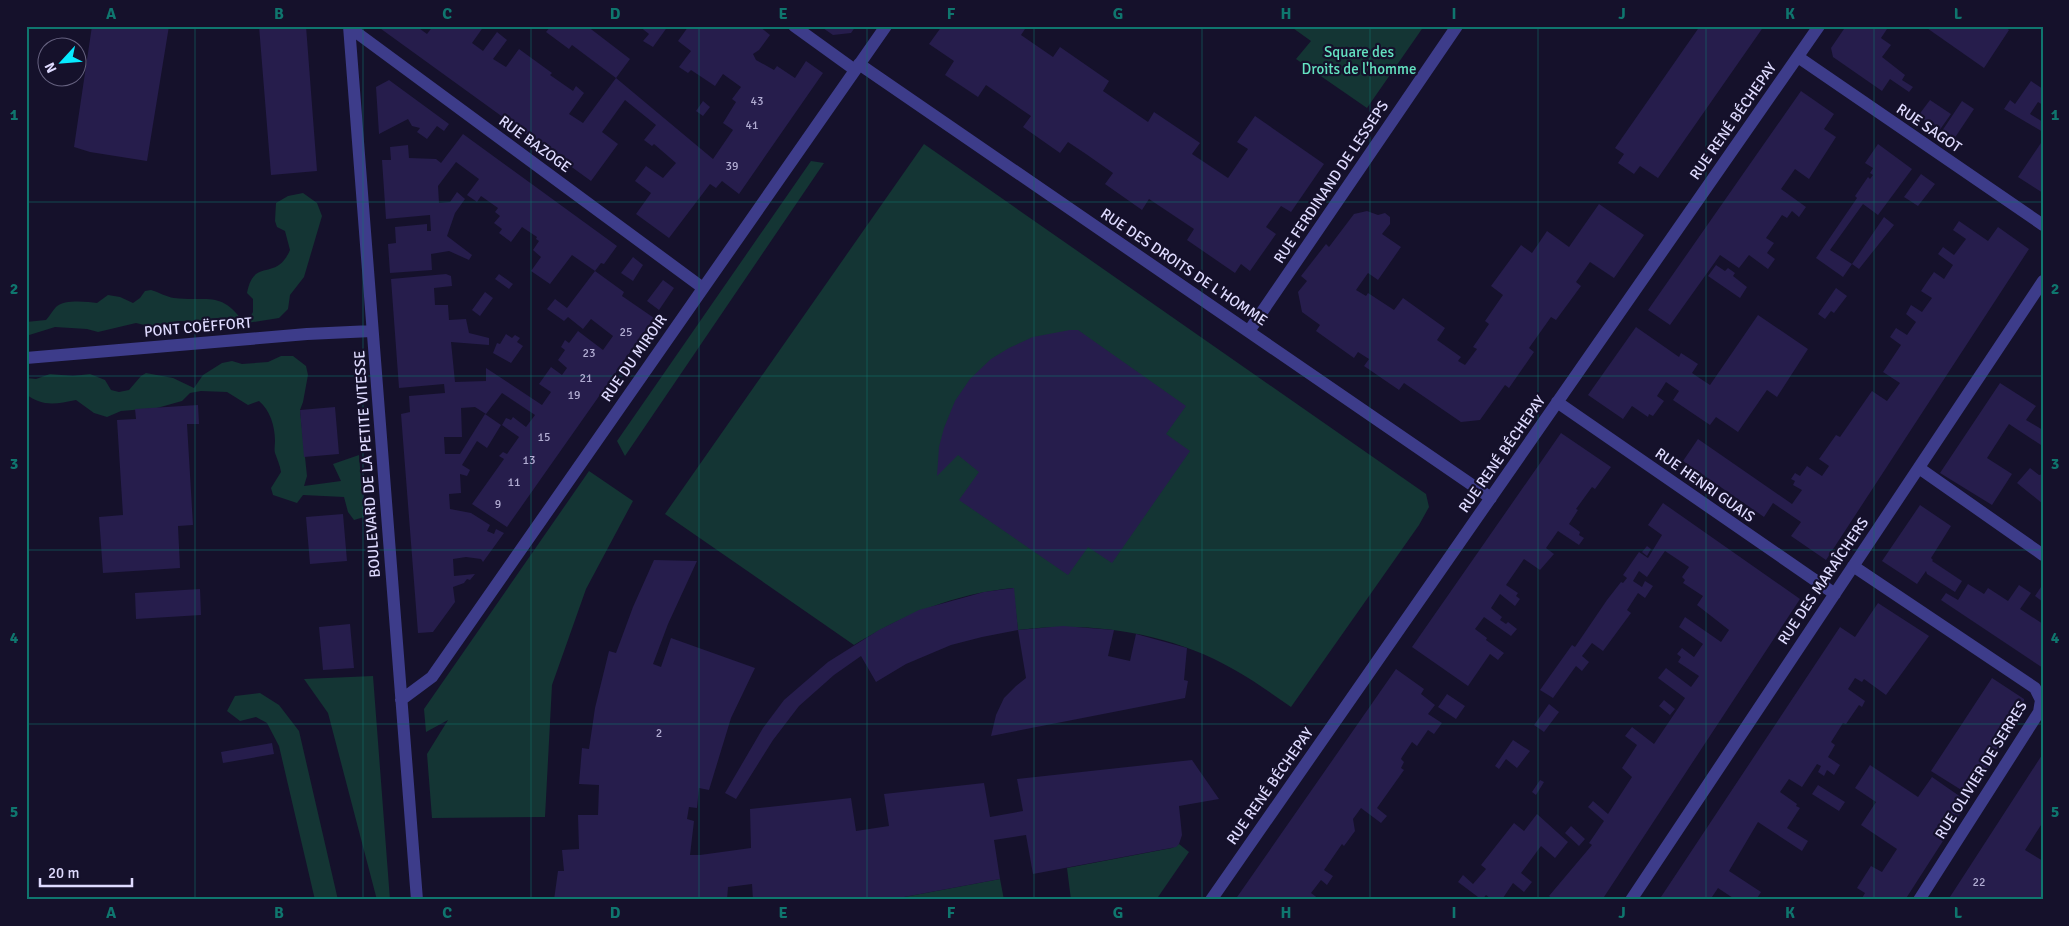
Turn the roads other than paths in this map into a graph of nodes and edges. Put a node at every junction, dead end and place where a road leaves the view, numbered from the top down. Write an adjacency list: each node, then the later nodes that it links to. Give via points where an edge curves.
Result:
1 (349, 26): 10 (street, RUE BAZOGE); 11 (street, BOULEVARD DE LA PETITE VITESSE)
2 (794, 26): 7 (street, RUE DES DROITS DE L'HOMME)
3 (886, 26): 7 (street, RUE DU MIROIR)
4 (1457, 26): 12 (street, RUE FERDINAND DE LESSEPS)
5 (1819, 26): 6 (street, RUE RENÉ BÉCHEPAY)
6 (1798, 57): 8 (street, RUE SAGOT); 14 (street, RUE RENÉ BÉCHEPAY)
7 (857, 67): 10 (street, RUE DU MIROIR); 12 (street, RUE DES DROITS DE L'HOMME)
8 (2043, 225)
9 (2043, 281): 15 (street, RUE DES MARAÎCHERS)
10 (703, 288): 20 (street, RUE DU MIROIR, via 432,677)
11 (372, 330): 13 (street, PONT COËFFORT); 20 (street, BOULEVARD DE LA PETITE VITESSE)
12 (1249, 331): 16 (street, RUE DES DROITS DE L'HOMME)
13 (26, 358)
14 (1557, 402): 16 (street, RUE RENÉ BÉCHEPAY); 19 (street, RUE HENRI GUAIS)
15 (1918, 468): 17 (street); 18 (street, RUE DES MARAÎCHERS)
16 (1491, 498): 22 (street, RUE RENÉ BÉCHEPAY)
17 (2043, 555)
18 (1853, 566): 19 (street, RUE DES MARAÎCHERS); 24 (street, RUE OLIVIER DE SERRES, via 2035,688 2041,700 2039,712)
19 (1835, 594): 23 (street, RUE DES MARAÎCHERS)
20 (401, 700): 21 (street, BOULEVARD DE LA PETITE VITESSE)
21 (417, 900)
22 (1211, 900)
23 (1631, 900)
24 (1919, 900)

